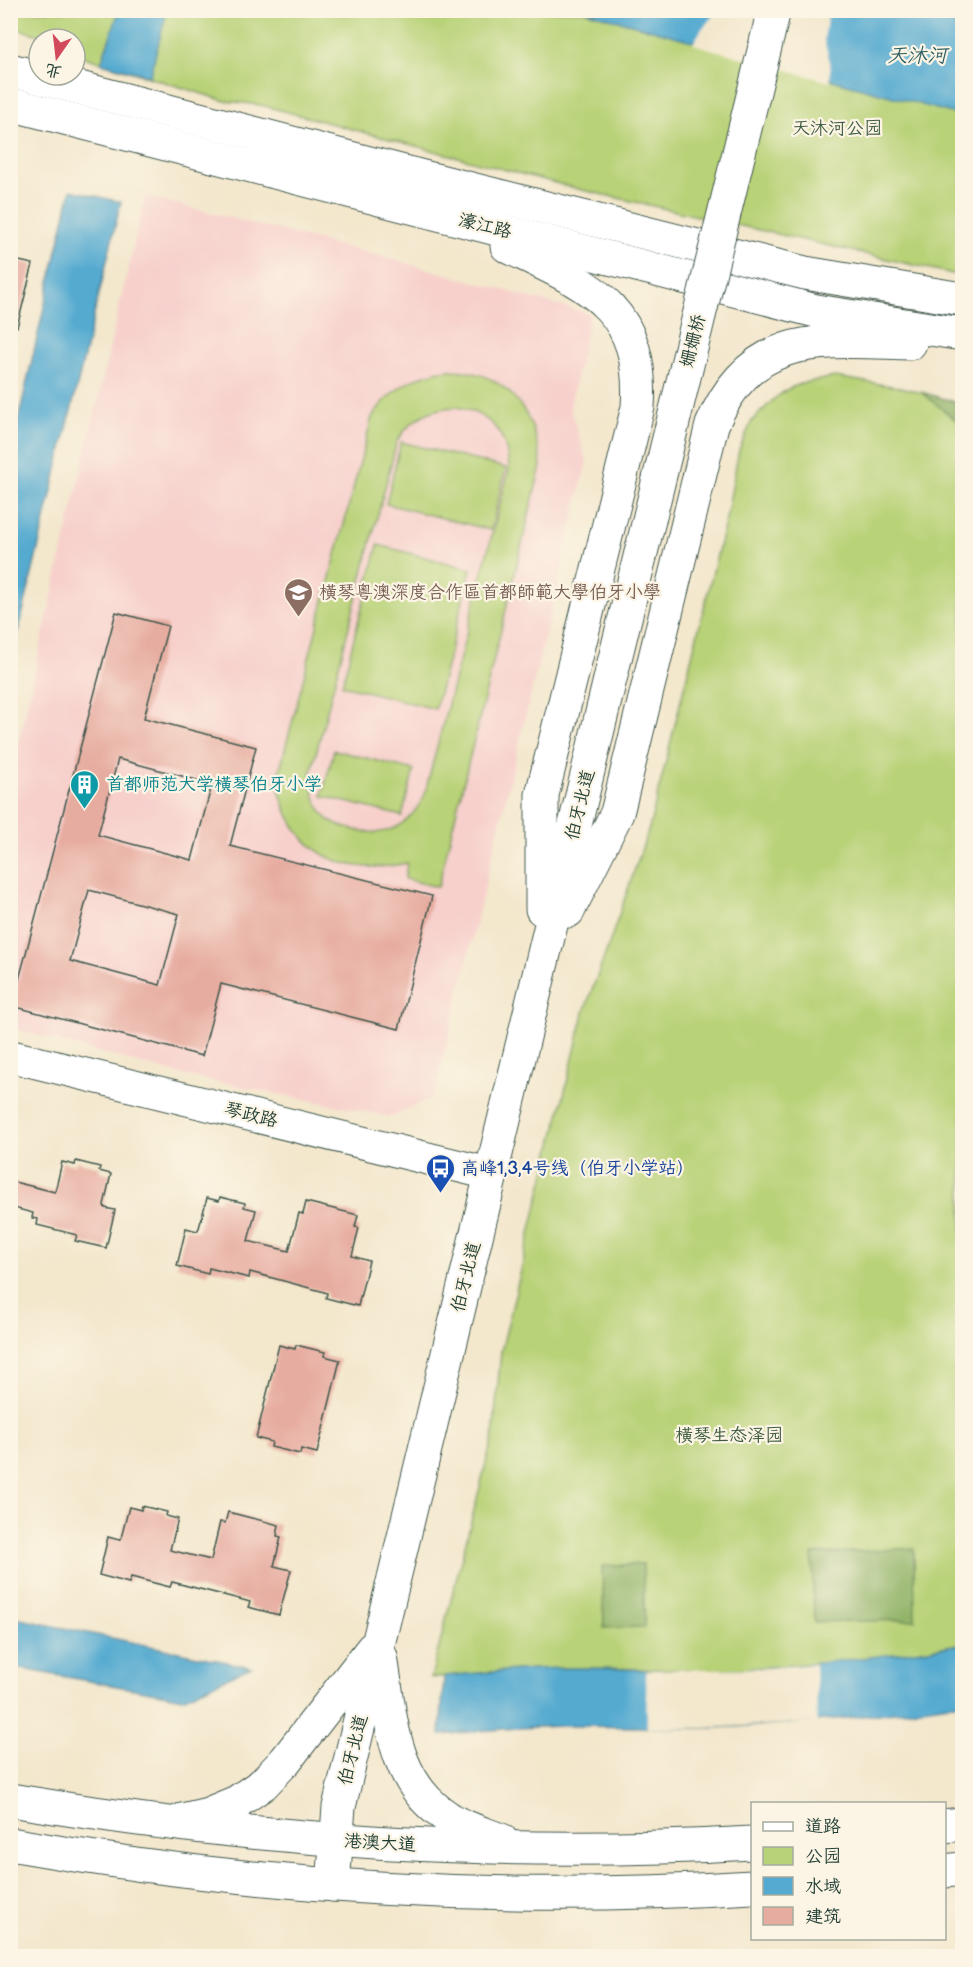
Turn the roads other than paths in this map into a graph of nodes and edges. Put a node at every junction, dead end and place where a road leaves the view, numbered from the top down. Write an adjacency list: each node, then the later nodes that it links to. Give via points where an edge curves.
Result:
1 (774, 10): 8 (main road, 姗姗桥, bridge)
2 (10, 70): 5 (main road, 濠江路, via 805,273)
3 (10, 104): 4 (main road, 濠江路)
4 (446, 216): 6 (main road, 濠江路, via 816,311); 9 (main road, via 592,291 618,318 638,369 638,406 542,795)
5 (963, 299)
6 (963, 334)
7 (963, 344): 9 (main road, via 806,343 763,360 729,392 712,425 617,813)
8 (612, 671): 9 (main road, 伯牙北道)
9 (543, 960): 11 (main road, 伯牙北道)
10 (10, 1056): 11 (street, 琴政路)
11 (491, 1174): 12 (main road, 伯牙北道)
12 (379, 1640): 14 (main road, via 263,1784 237,1802 208,1814 177,1821); 17 (main road, 伯牙北道, via 339,1807); 19 (main road, via 395,1745 419,1793 462,1826)
13 (10, 1800): 14 (main road, 港澳大道)
14 (145, 1820): 17 (main road, 港澳大道)
15 (963, 1824): 16 (main road)
16 (946, 1826)
17 (336, 1841): 19 (main road, 港澳大道); 23 (main road, 伯牙北道)
18 (751, 1843): 19 (main road, 港澳大道)
19 (524, 1849)
20 (12, 1852): 23 (main road)
21 (963, 1869): 22 (main road)
22 (946, 1871)
23 (333, 1885): 24 (main road, via 521,1893)
24 (751, 1887)

